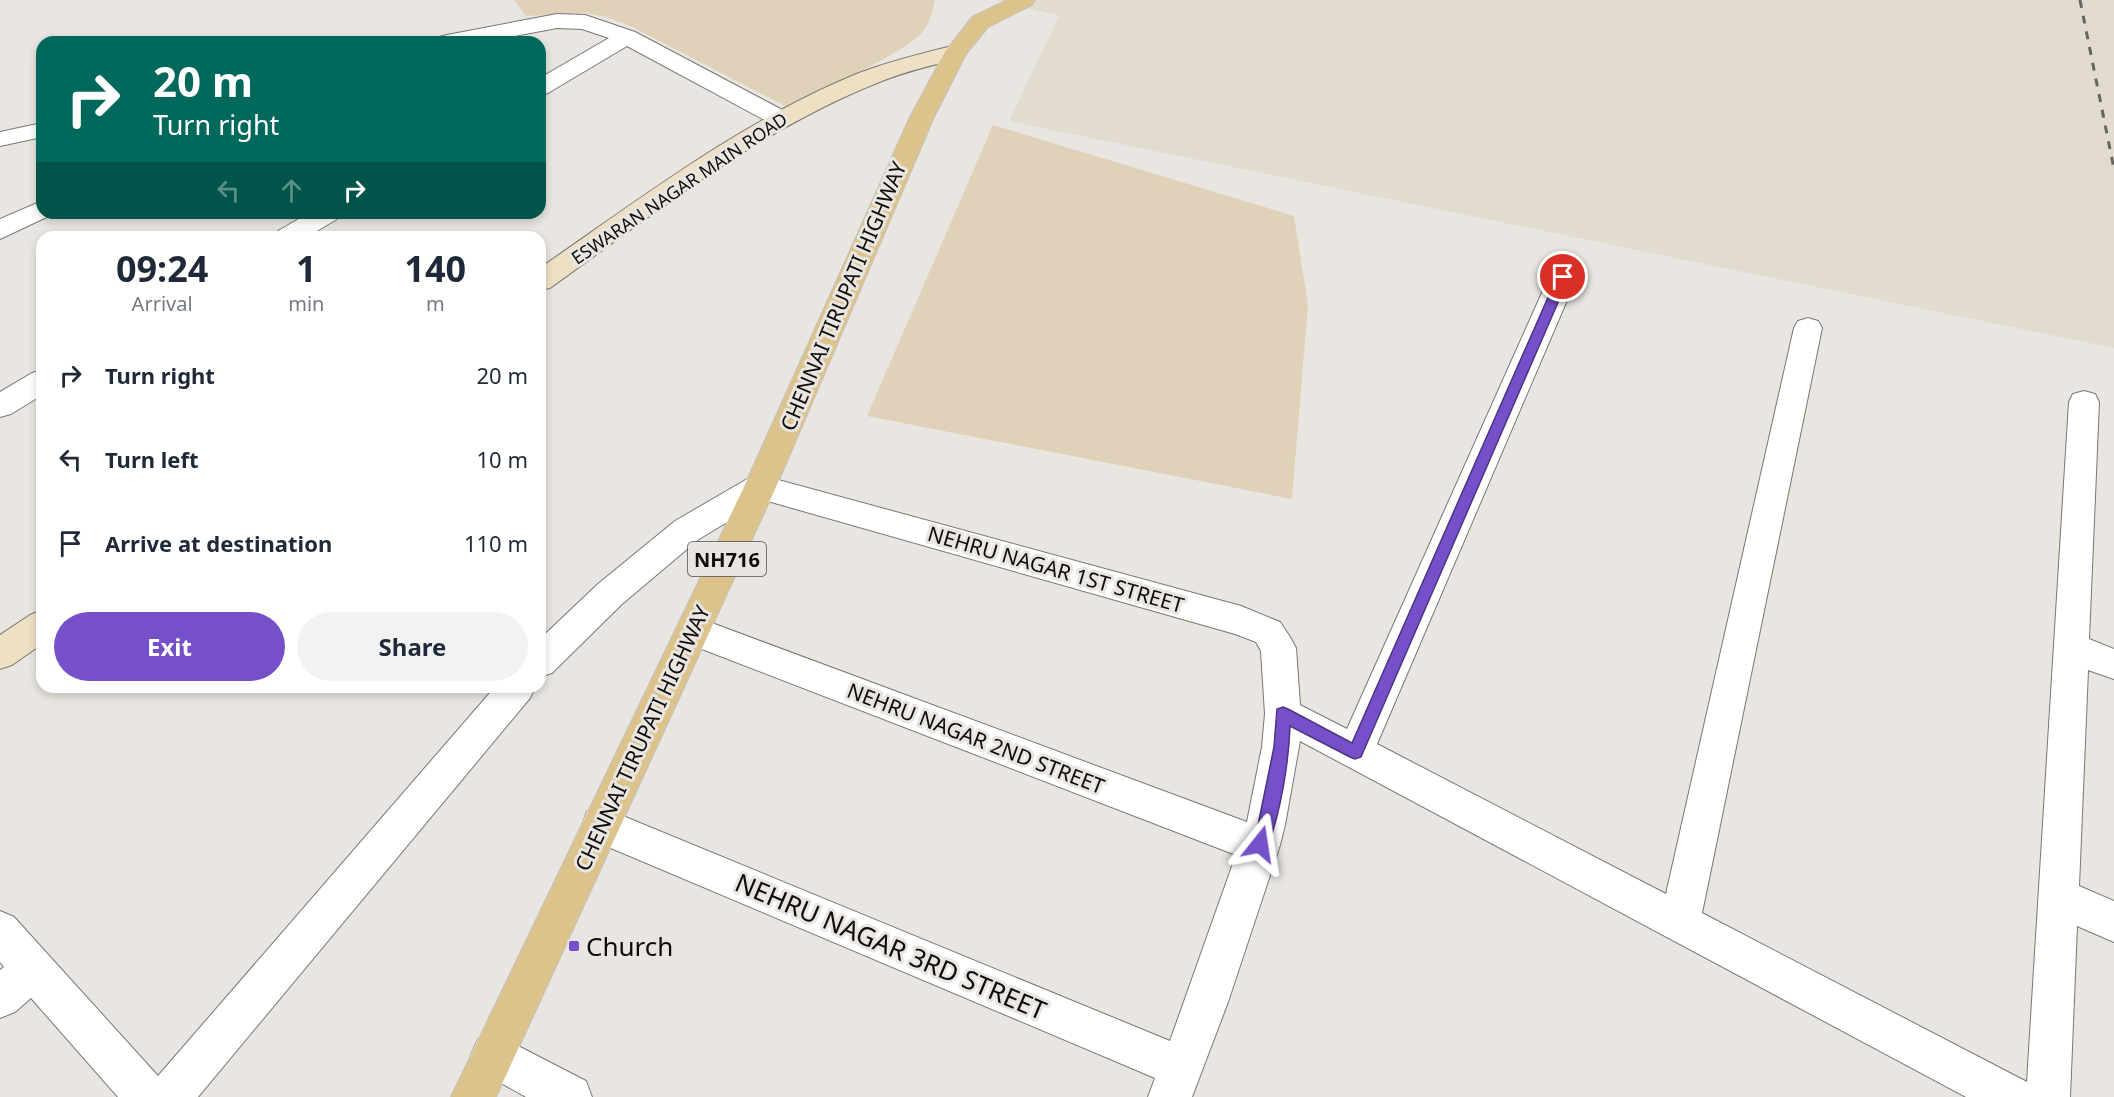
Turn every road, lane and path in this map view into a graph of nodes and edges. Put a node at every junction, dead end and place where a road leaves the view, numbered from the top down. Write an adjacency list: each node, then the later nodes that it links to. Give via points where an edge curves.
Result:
1 (1024, 0): 2 (main road)
2 (980, 11): 5 (main road, CHENNAI TIRUPATI HIGHWAY / NH716)
3 (478, 36): 4 (street, via 557,21 585,22)
4 (627, 37): 6 (street); 7 (street)
5 (956, 52): 7 (street, ESWARAN NAGAR MAIN ROAD, via 869,77); 20 (main road, CHENNAI TIRUPATI HIGHWAY / NH716, via 881,205)
6 (546, 84)
7 (781, 119): 14 (street, ESWARAN NAGAR MAIN ROAD)
8 (36, 131): 9 (street)
9 (0, 139)
10 (36, 211): 12 (street)
11 (318, 219): 13 (street)
12 (0, 230)
13 (297, 231)
14 (546, 277)
15 (1563, 277): 29 (street)
16 (1808, 328): 34 (street)
17 (36, 385): 19 (street)
18 (2084, 402): 23 (street)
19 (0, 406)
20 (760, 487): 22 (main road, CHENNAI TIRUPATI HIGHWAY / NH716); 25 (street, via 687,530 610,594); 28 (street, NEHRU NAGAR 1ST STREET, via 1241,621 1268,632 1278,648)
21 (36, 629): 24 (street)
22 (693, 631): 30 (main road, CHENNAI TIRUPATI HIGHWAY / NH716); 31 (street, NEHRU NAGAR 2ND STREET)
23 (2071, 648): 26 (street); 32 (street)
24 (0, 654)
25 (546, 656)
26 (2114, 664)
27 (512, 693): 41 (street)
28 (1283, 714): 29 (street); 31 (street, NEHRU NAGAR 1ST STREET, via 1281,747)
29 (1355, 752): 34 (street)
30 (601, 825): 38 (main road, CHENNAI TIRUPATI HIGHWAY / NH716); 39 (street, NEHRU NAGAR 3RD STREET)
31 (1260, 844): 39 (street, NEHRU NAGAR 1ST STREET, via 1207,1002)
32 (2059, 897): 33 (street); 45 (street)
33 (2114, 922)
34 (1680, 923): 44 (street)
35 (0, 931): 36 (street)
36 (34, 969): 37 (street); 40 (street)
37 (0, 997)
38 (493, 1056): 42 (main road, CHENNAI TIRUPATI HIGHWAY / NH716); 43 (street)
39 (1175, 1082)
40 (147, 1097)
41 (169, 1097)
42 (473, 1097)
43 (570, 1097)
44 (2011, 1097)
45 (2049, 1097)

